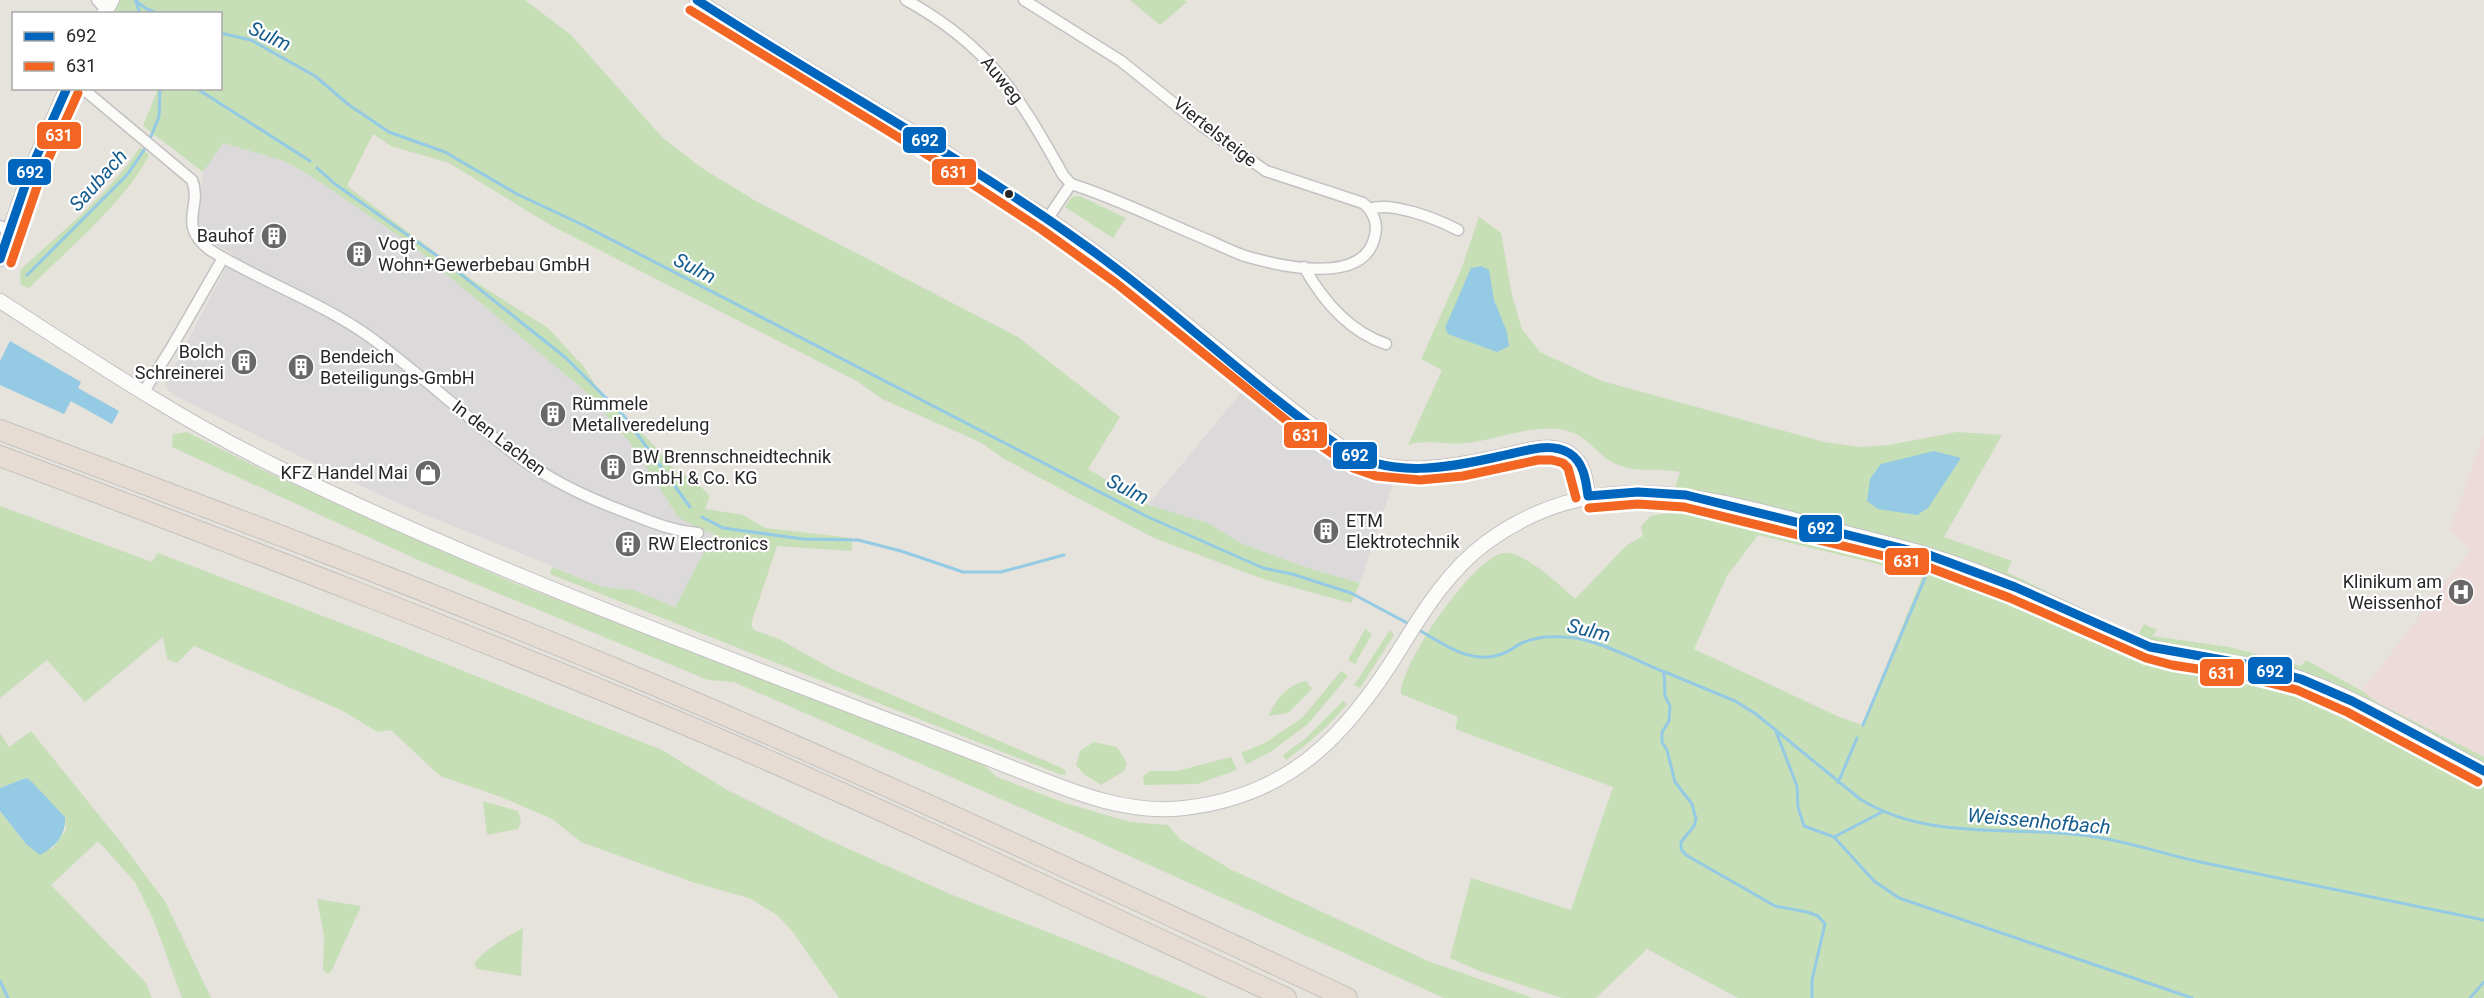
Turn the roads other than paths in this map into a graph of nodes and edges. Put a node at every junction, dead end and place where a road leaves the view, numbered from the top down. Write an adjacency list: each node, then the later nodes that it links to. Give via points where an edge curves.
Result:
1 (697, 0): 8 (street)
2 (906, 0): 6 (street, Auweg, via 939,18 1002,76)
3 (1024, 0): 7 (street, Viertelsteige, via 1121,61 1266,171)
4 (66, 90): 9 (street)
5 (84, 90): 11 (street, In den Lachen, via 192,180 195,234)
6 (1071, 184): 8 (street); 13 (street, via 1244,255)
7 (1369, 208): 10 (street, Viertelsteige, via 1391,208 1441,220); 13 (street, via 1376,227 1366,254 1350,265)
8 (1048, 218): 19 (street, via 1353,456 1383,465 1424,468 1557,448 1580,465)
9 (4, 228): 12 (street)
10 (1458, 230)
11 (223, 258): 16 (street); 20 (street, In den Lachen, via 300,295 369,337 512,452 560,483 651,522 680,532)
12 (0, 259)
13 (1304, 267): 15 (street, via 1331,308 1353,326)
14 (0, 301): 16 (street)
15 (1386, 344)
16 (143, 393): 19 (street, via 269,463 490,563 1058,786 1126,806 1178,809 1203,805 1247,793 1284,776 1315,755 1351,719 1454,572 1484,544 1523,519)
17 (0, 430): 23 (highway, via 427,591 646,682 975,826)
18 (0, 456): 22 (highway, via 295,567 645,708 929,833)
19 (1588, 496): 21 (street, via 1638,492 1686,495 1929,555 1997,579 2150,647 2245,664 2301,679 2352,701)
20 (698, 533)
21 (2484, 771)
22 (1286, 998)
23 (1347, 998)

